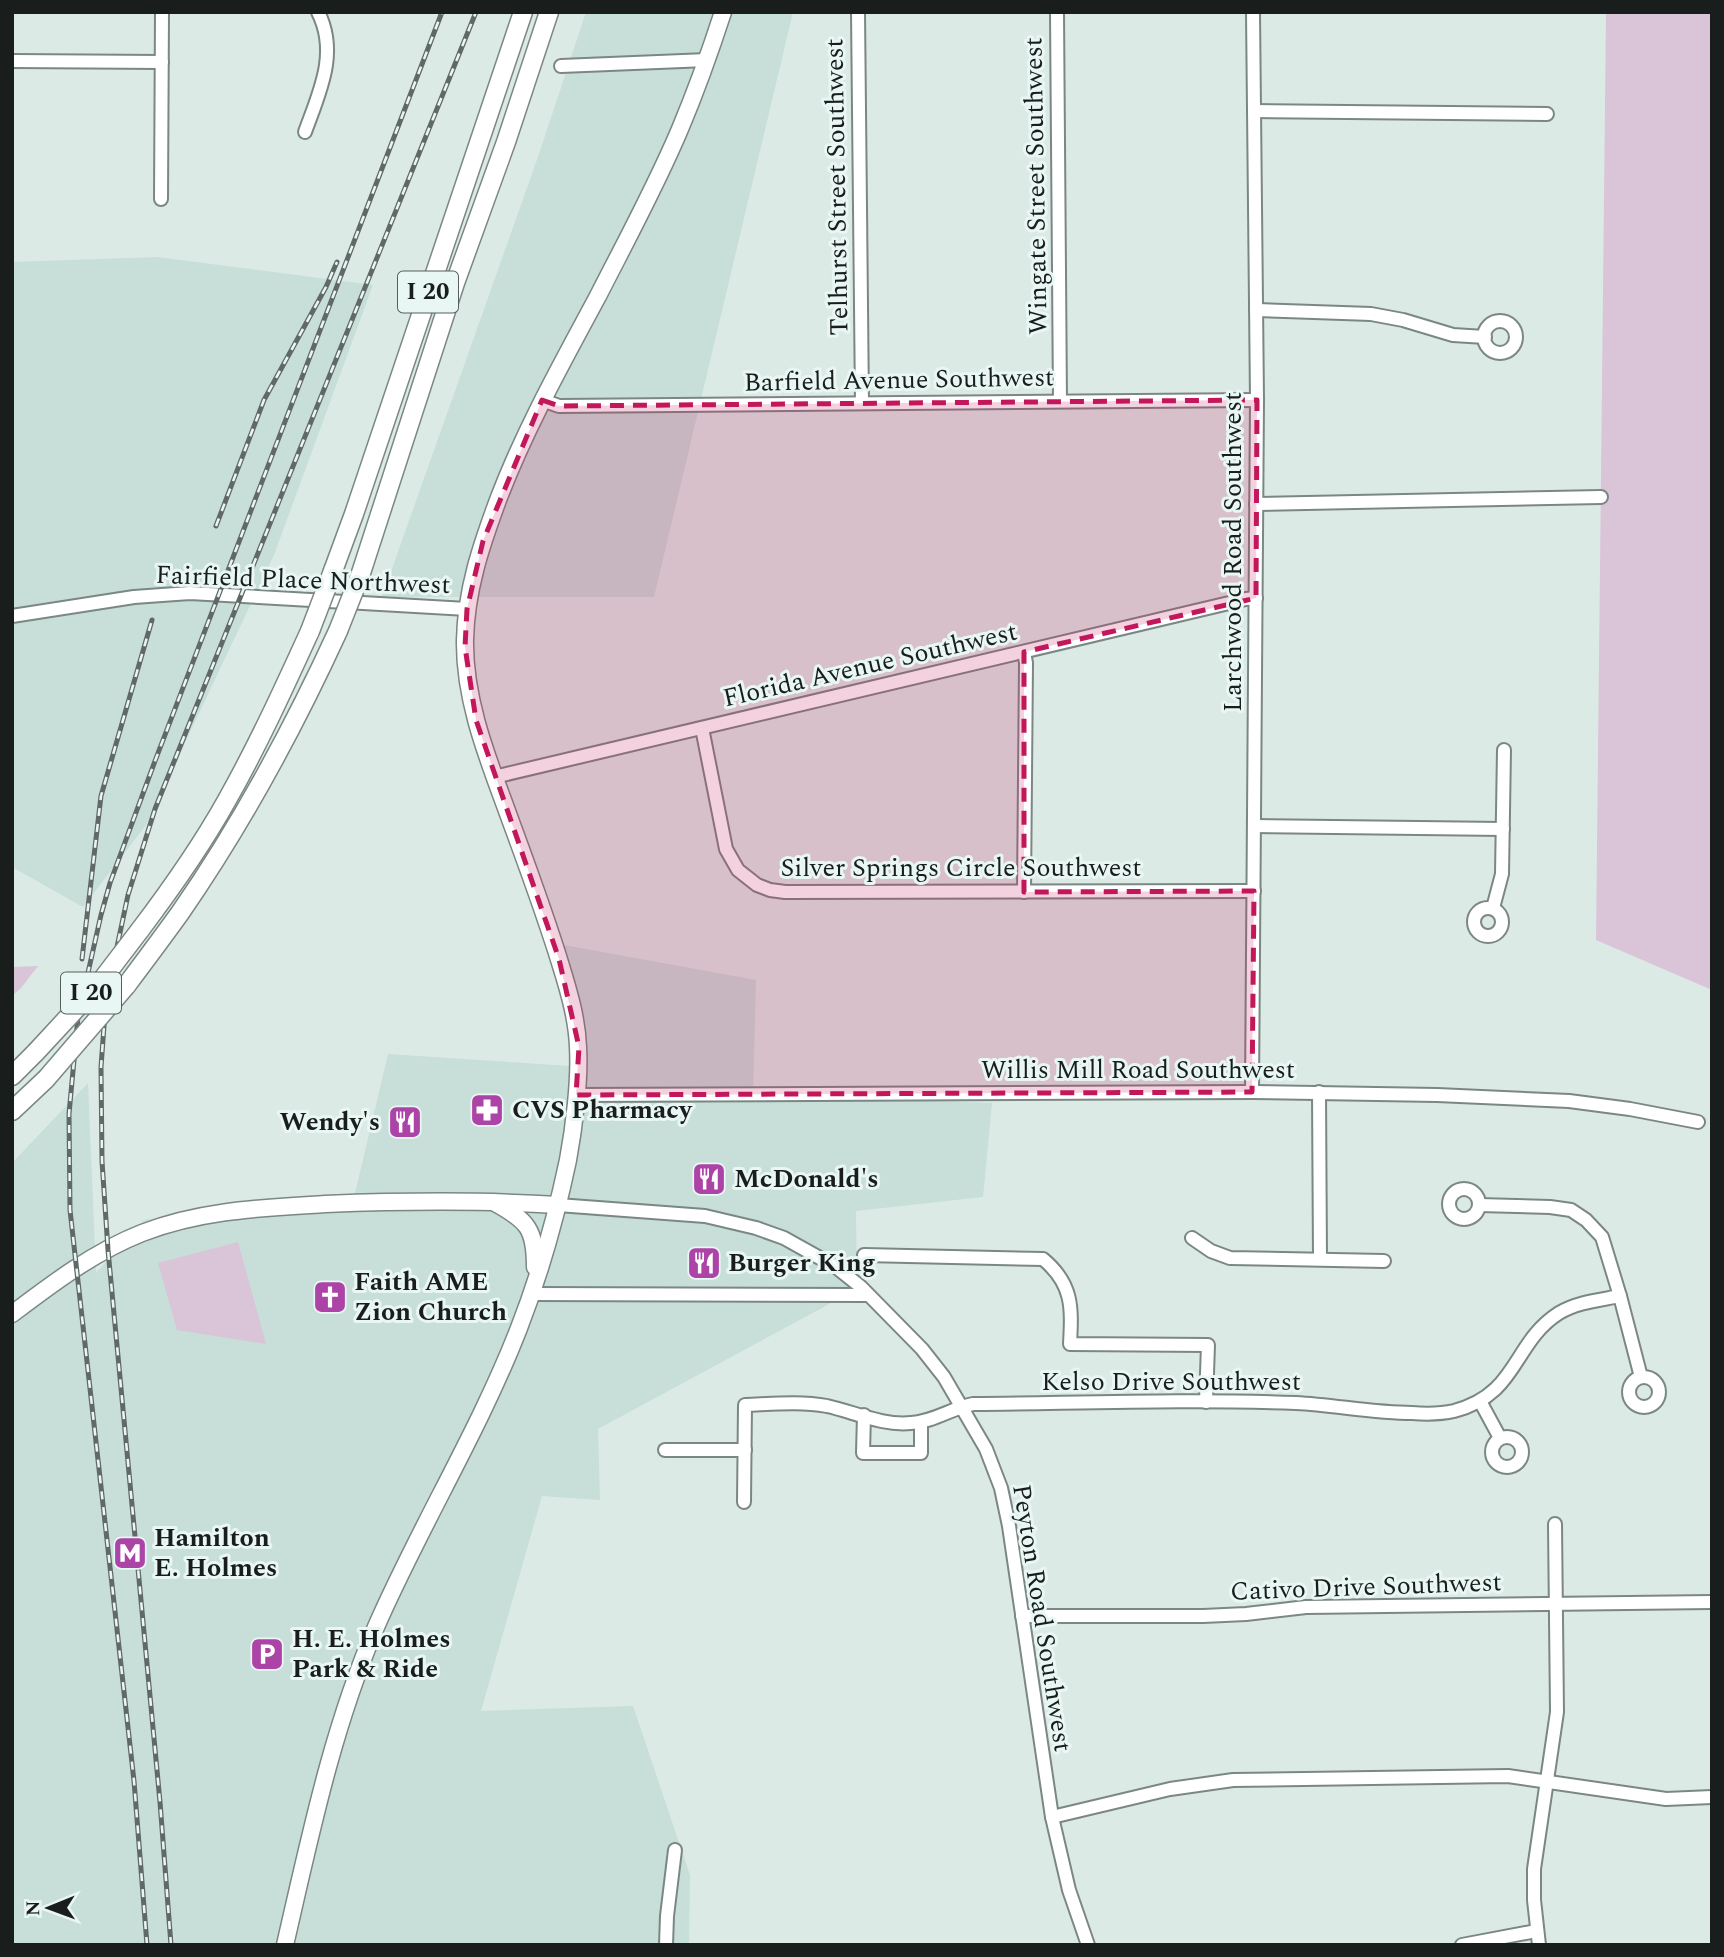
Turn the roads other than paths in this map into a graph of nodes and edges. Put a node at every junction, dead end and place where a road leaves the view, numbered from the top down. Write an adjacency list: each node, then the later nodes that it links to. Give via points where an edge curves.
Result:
1 (162, 12): 11 (street)
2 (318, 12): 15 (street, via 327,37 328,60)
3 (523, 12): 37 (highway, I 20, bridge, via 354,514 310,631 273,712 226,802 140,930 98,985)
4 (549, 12): 41 (highway, I 20, bridge, via 361,573 306,701 179,914 126,986 46,1079)
5 (723, 12): 9 (main road)
6 (858, 12): 22 (street, Telhurst Street Southwest)
7 (1057, 12): 21 (street, Wingate Street Southwest)
8 (1253, 12): 13 (street, Larchwood Road Southwest)
9 (707, 60): 12 (street); 19 (main road, via 651,193)
10 (12, 61): 11 (street)
11 (162, 62): 16 (street)
12 (561, 66)
13 (1254, 111): 14 (street); 17 (street, Larchwood Road Southwest)
14 (1547, 114)
15 (305, 132)
16 (161, 199)
17 (1256, 310): 18 (street, via 1371,314 1453,335); 20 (street, Larchwood Road Southwest)
18 (1485, 337)
19 (542, 400): 22 (street, Barfield Avenue Southwest, via 559,406); 26 (main road, via 511,465 483,541)
20 (1257, 400): 21 (street, Barfield Avenue Southwest); 24 (street, Larchwood Road Southwest)
21 (1060, 401): 22 (street, Barfield Avenue Southwest)
22 (862, 403)
23 (1601, 497): 24 (street)
24 (1256, 504): 25 (street, Larchwood Road Southwest)
25 (1256, 598): 28 (street, Florida Avenue Southwest); 32 (street, Larchwood Road Southwest)
26 (467, 609): 27 (street, Fairfield Place Northwest, via 190,593); 31 (main road, via 469,686)
27 (12, 615)
28 (1024, 652): 29 (street, Florida Avenue Southwest); 35 (street)
29 (702, 728): 31 (street, Florida Avenue Southwest); 35 (street, Silver Springs Circle Southwest, via 726,849 738,870 757,885 785,892)
30 (1504, 750): 33 (street)
31 (494, 777): 40 (main road, via 572,1003 579,1047)
32 (1254, 826): 33 (street); 34 (street, Larchwood Road Southwest)
33 (1503, 828): 36 (street, via 1502,874)
34 (1254, 891): 35 (street, Silver Springs Circle Southwest); 38 (street, Larchwood Road Southwest)
35 (1024, 892)
36 (1493, 908)
37 (12, 1076)
38 (1252, 1091): 39 (street, Willis Mill Road Southwest); 40 (street, Willis Mill Road Southwest)
39 (1319, 1092): 42 (street, Willis Mill Road Southwest, via 1569,1101); 48 (street)
40 (576, 1095): 44 (main road)
41 (12, 1111)
42 (1698, 1122)
43 (491, 1201): 44 (main road); 50 (main road, via 528,1227 535,1247); 53 (main road, via 405,1200 209,1213 121,1242)
44 (558, 1205): 50 (main road); 51 (street, Peyton Road Southwest, via 705,1216 756,1228 836,1267)
45 (1479, 1205): 52 (street, via 1571,1210 1602,1237)
46 (1192, 1238): 48 (street, via 1230,1258)
47 (864, 1255): 56 (street, via 1043,1259 1064,1282 1072,1308 1070,1344 1208,1345)
48 (1325, 1260): 49 (street)
49 (1384, 1261)
50 (533, 1289): 51 (street); 73 (main road, via 500,1372 391,1594 358,1674 327,1766)
51 (868, 1295): 57 (street, Peyton Road Southwest, via 922,1349)
52 (1620, 1296): 54 (street); 55 (street, via 1562,1311 1543,1325 1504,1381)
53 (12, 1314)
54 (1641, 1377)
55 (1480, 1401): 56 (street, Kelso Drive Southwest, via 1451,1412 1383,1413 1299,1403); 60 (street)
56 (1206, 1402): 57 (street, Kelso Drive Southwest)
57 (960, 1407): 59 (street, Kelso Drive Southwest); 67 (street, Peyton Road Southwest, via 986,1449 1001,1488)
58 (864, 1415): 59 (street, via 896,1424); 59 (street, via 863,1453 921,1453); 62 (street, via 824,1405 745,1405)
59 (921, 1422)
60 (1500, 1438)
61 (666, 1450): 62 (street)
62 (745, 1450): 63 (street)
63 (744, 1502)
64 (1555, 1524): 66 (street)
65 (1712, 1602): 66 (street, Cativo Drive Southwest)
66 (1556, 1604): 67 (street, Cativo Drive Southwest, via 1306,1607 1203,1616); 68 (street, via 1556,1712)
67 (1022, 1616): 70 (street, Peyton Road Southwest)
68 (1547, 1780): 69 (street, via 1666,1799); 70 (street, via 1508,1776 1233,1780 1170,1789); 72 (street, via 1534,1868)
69 (1712, 1797)
70 (1052, 1817): 75 (street, Peyton Road Southwest)
71 (675, 1850): 74 (street)
72 (1536, 1931): 76 (street); 77 (street)
73 (285, 1945)
74 (666, 1945)
75 (1088, 1945)
76 (1462, 1945)
77 (1539, 1945)

